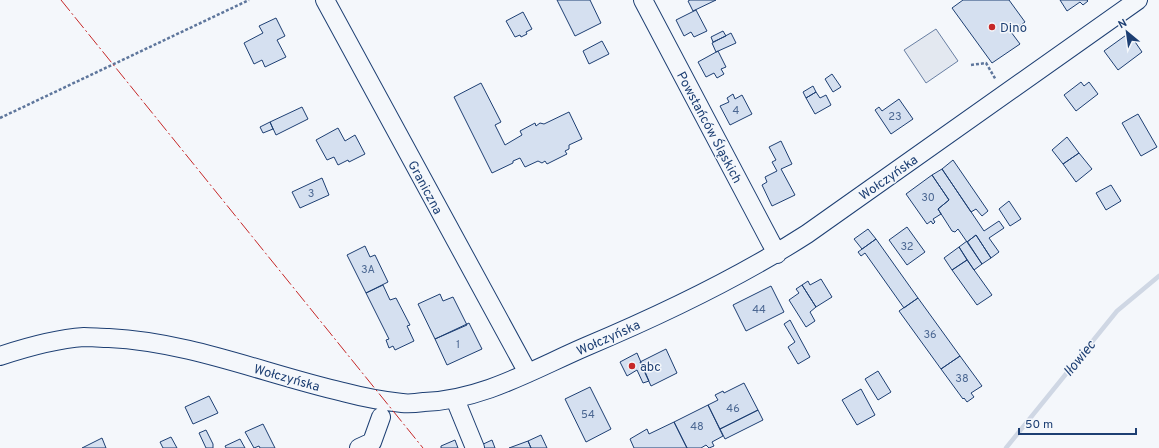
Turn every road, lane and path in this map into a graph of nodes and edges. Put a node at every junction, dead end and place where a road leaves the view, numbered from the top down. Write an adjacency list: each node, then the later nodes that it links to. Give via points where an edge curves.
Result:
1 (249, 0): 7 (path)
2 (325, 0): 10 (street, Graniczna)
3 (643, 0): 8 (street, Powstańców Śląskich)
4 (1138, 0): 8 (street, Wołczyńska)
5 (971, 65): 6 (path, via 986,63 997,80)
6 (992, 83)
7 (0, 118)
8 (777, 254): 10 (street, Wołczyńska, via 738,276)
9 (0, 356): 11 (street, Wołczyńska, via 47,343 84,337 126,339 185,349 315,385 404,404)
10 (528, 373): 11 (street, Wołczyńska)
11 (455, 399): 14 (street)
12 (381, 417): 13 (street, via 372,442)
13 (359, 448)
14 (475, 448)

